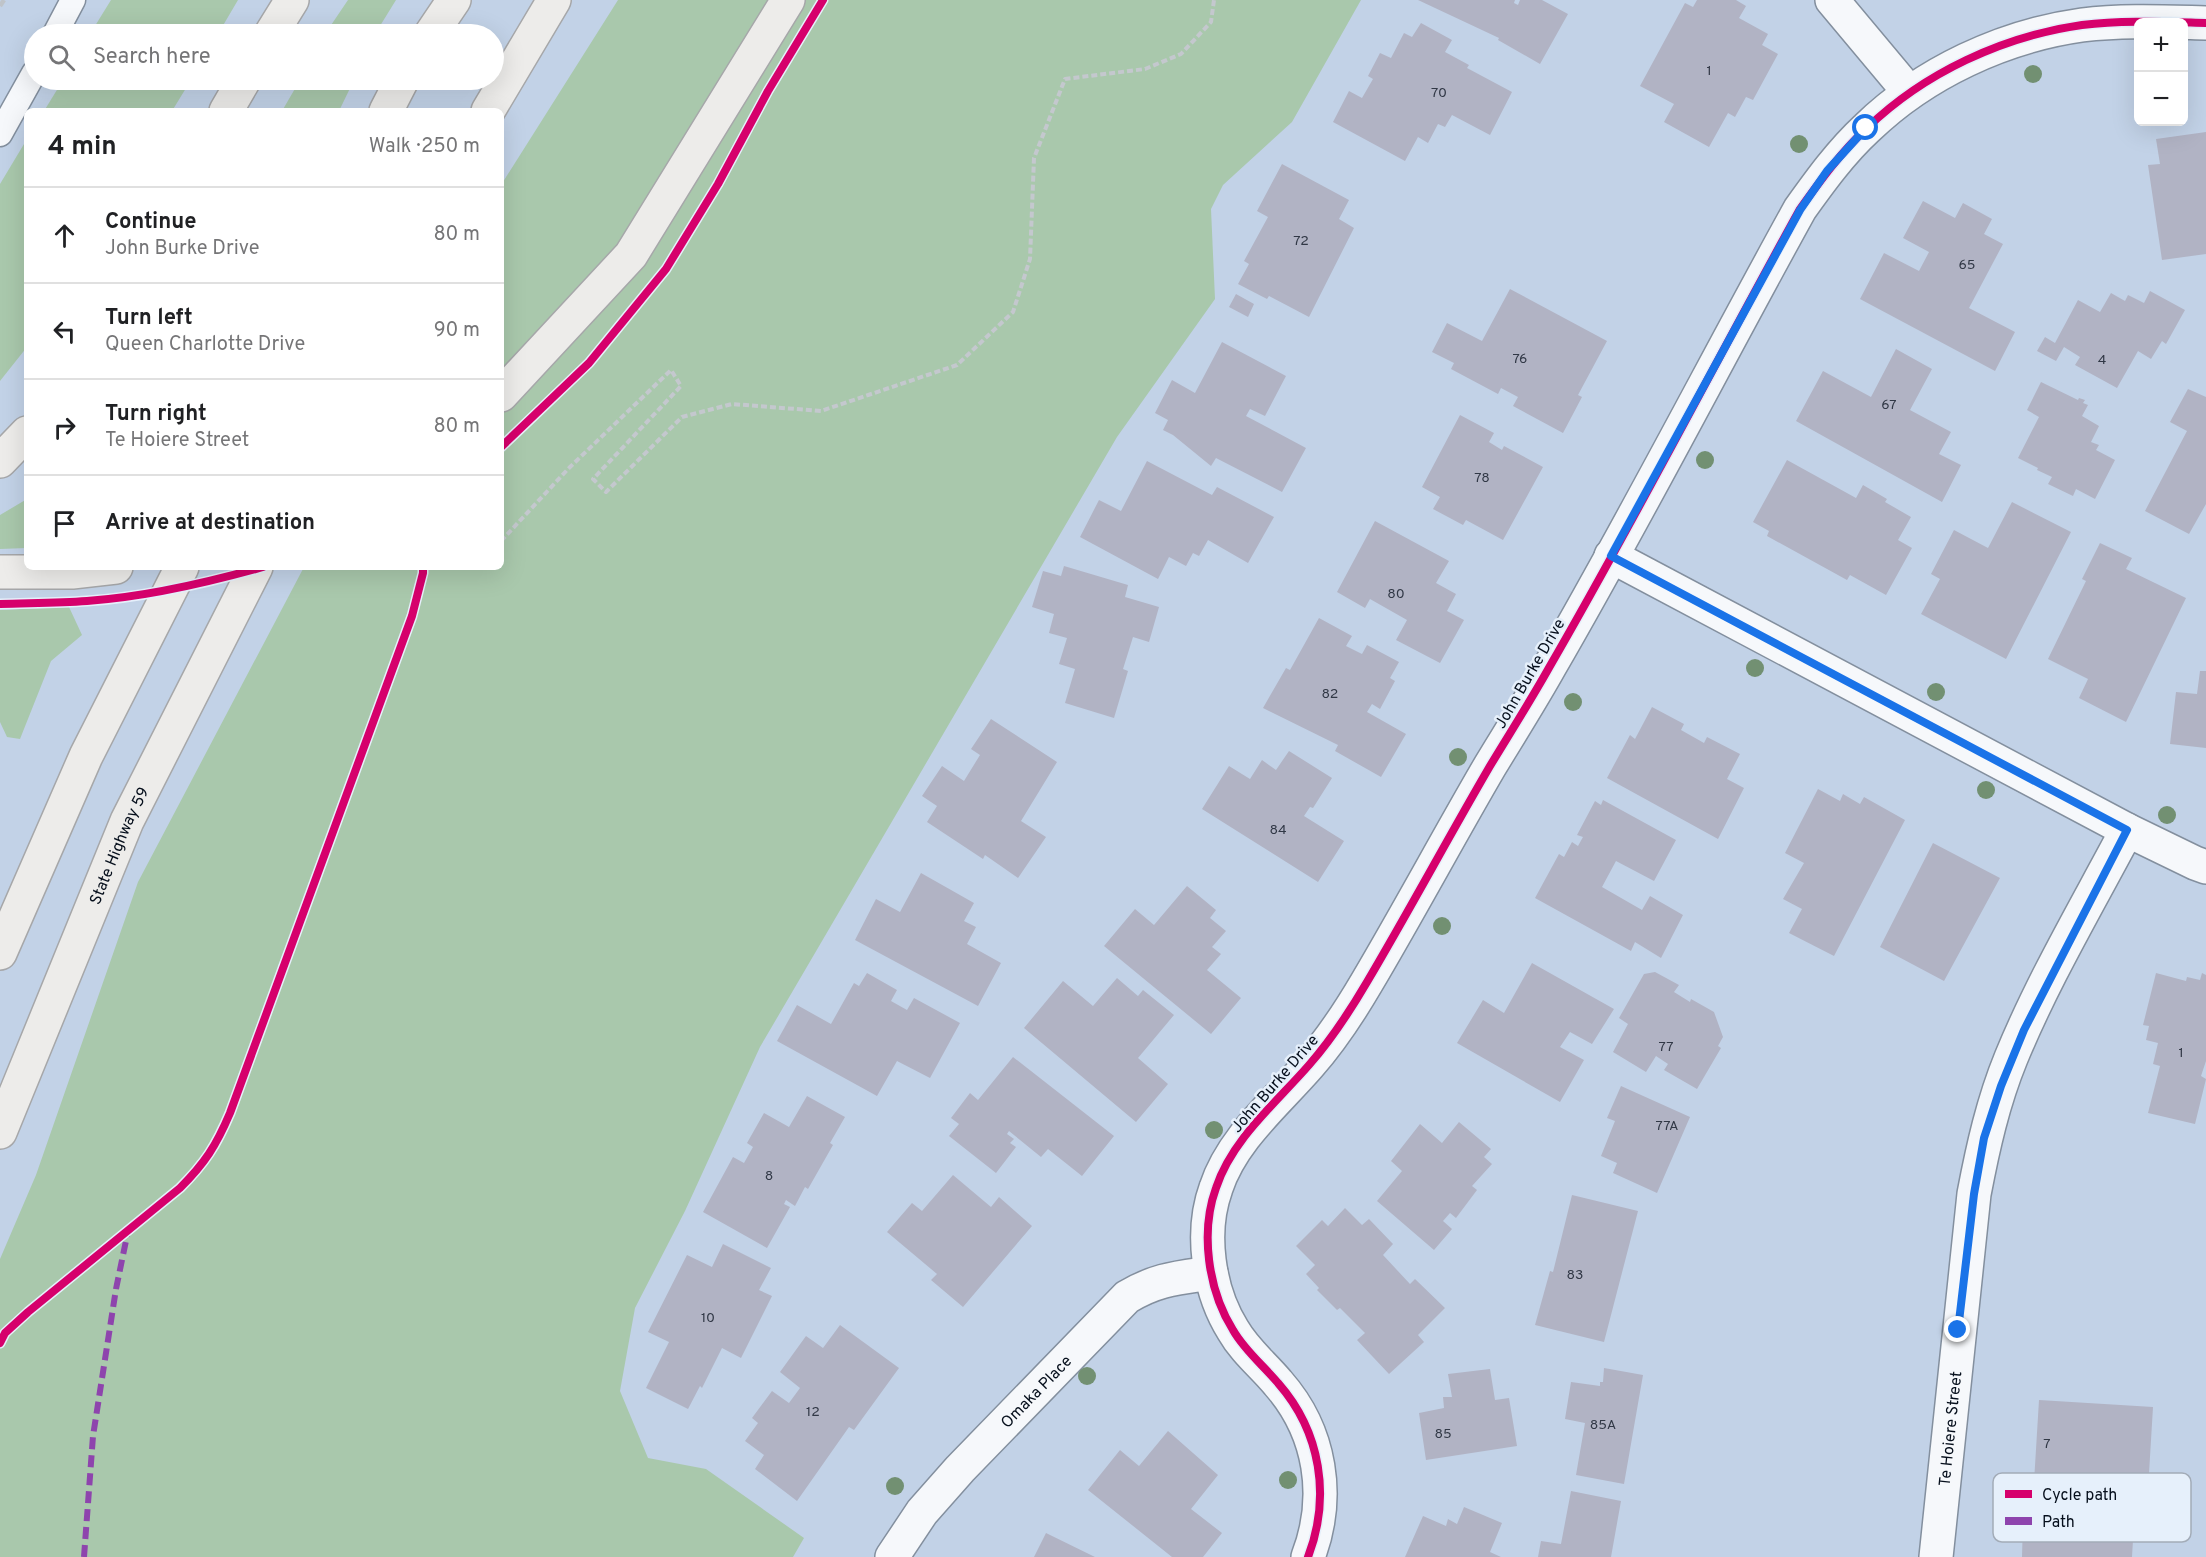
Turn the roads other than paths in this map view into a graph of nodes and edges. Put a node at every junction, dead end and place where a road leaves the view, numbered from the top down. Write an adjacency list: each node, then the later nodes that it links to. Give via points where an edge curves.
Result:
1 (73, 0): 9 (lane)
2 (292, 0): 10 (main road)
3 (454, 0): 11 (main road)
4 (554, 0): 12 (main road)
5 (788, 0): 22 (main road, via 631,255)
6 (1832, 0): 17 (street)
7 (2136, 11): 8 (street, John Burke Drive); 17 (street, John Burke Drive, via 1989,49)
8 (2206, 23)
9 (60, 24)
10 (277, 24)
11 (438, 24)
12 (504, 84)
13 (25, 90): 21 (lane)
14 (238, 90): 18 (main road)
15 (397, 90): 19 (main road)
16 (500, 90): 20 (main road)
17 (1909, 92): 25 (street, John Burke Drive, via 1866,128 1827,171 1800,210)
18 (228, 108)
19 (388, 108)
20 (490, 108)
21 (0, 134)
22 (504, 392)
23 (24, 436): 24 (main road)
24 (0, 461)
25 (1611, 556): 30 (street); 34 (street, John Burke Drive, via 1348,1011 1316,1057 1246,1135 1230,1159 1216,1185 1209,1212)
26 (90, 570): 29 (main road)
27 (180, 570): 32 (main road, via 86,756)
28 (254, 570): 33 (main road, State Highway 59, via 127,821)
29 (0, 572)
30 (2127, 830): 31 (street); 37 (street, Te Hoiere Street, via 2024,1030 1984,1138 1971,1216)
31 (2206, 867)
32 (0, 953)
33 (0, 1132)
34 (1211, 1273): 35 (street, Omaka Place, via 1147,1285 1127,1297 960,1469 922,1512); 36 (street, John Burke Drive, via 1233,1331 1296,1405 1318,1457 1320,1507)
35 (892, 1557)
36 (1308, 1557)
37 (1936, 1557)

